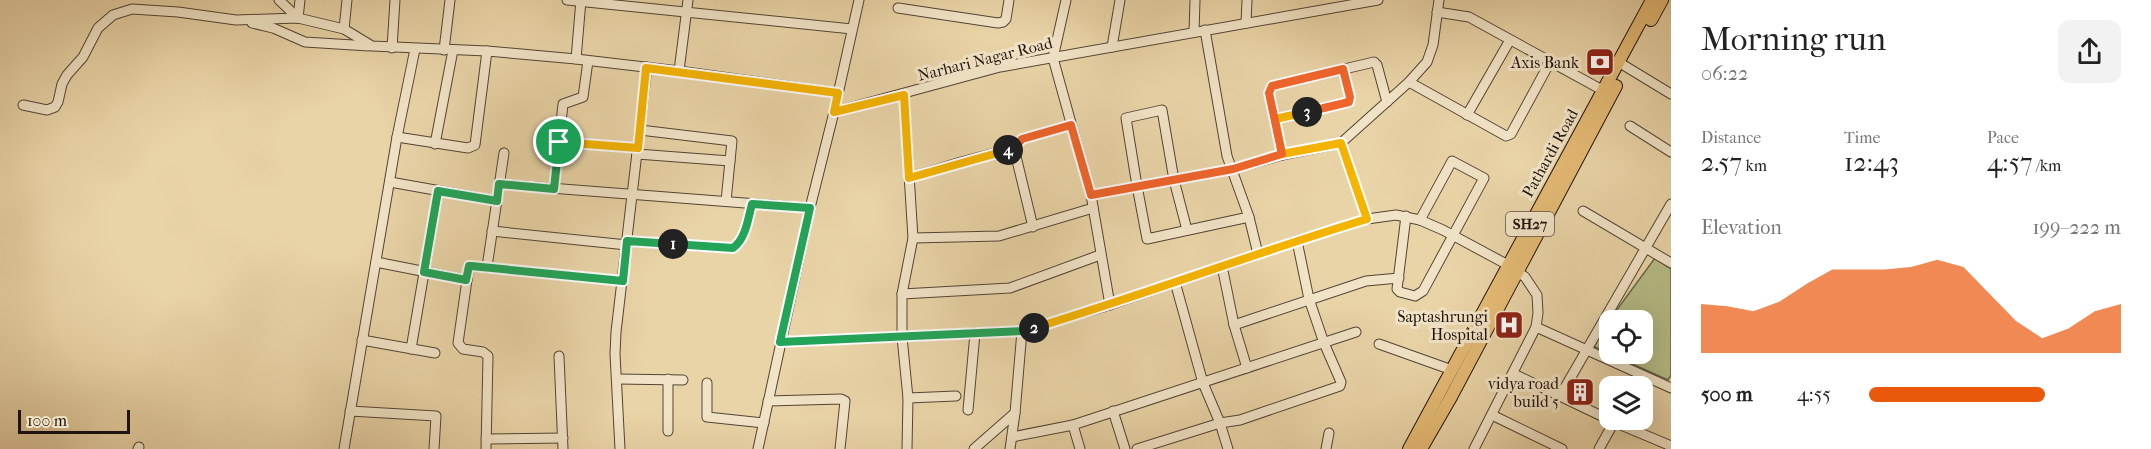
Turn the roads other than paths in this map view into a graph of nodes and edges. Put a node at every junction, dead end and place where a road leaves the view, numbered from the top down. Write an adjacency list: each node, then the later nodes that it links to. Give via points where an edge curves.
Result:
1 (279, 0): 22 (street)
2 (300, 0): 22 (street)
3 (347, 0): 25 (street)
4 (394, 0): 32 (street)
5 (450, 0): 34 (street)
6 (567, 0): 18 (street)
7 (688, 0): 20 (street)
8 (859, 0): 26 (street)
9 (1009, 0): 19 (street, via 1006,19 998,23)
10 (1066, 0): 36 (street)
11 (1120, 0): 31 (street)
12 (1195, 0): 28 (street)
13 (1247, 0): 24 (street)
14 (1378, 0): 24 (street, Narhari Nagar Road)
15 (1438, 0): 21 (street)
16 (1652, 0): 40 (main road, Pathardi Road / SH27)
17 (1662, 0): 40 (main road)
18 (581, 1): 20 (street); 37 (street)
19 (898, 8)
20 (687, 12): 26 (street); 43 (street)
21 (1437, 12): 29 (street, via 1469,17); 44 (street, via 1431,53)
22 (298, 18): 23 (street); 25 (street)
23 (236, 20): 30 (street, via 273,28 305,42); 50 (street, via 138,8 121,12 98,28 83,57 67,75 55,107 47,110)
24 (1246, 23): 27 (street, Narhari Nagar Road)
25 (344, 29): 30 (street)
26 (852, 29): 46 (street)
27 (1205, 30): 28 (street, Narhari Nagar Road); 67 (street, via 1227,156)
28 (1194, 32): 31 (street, Narhari Nagar Road)
29 (1510, 39): 39 (street); 52 (street)
30 (372, 46): 32 (street)
31 (1112, 47): 36 (street, Narhari Nagar Road)
32 (392, 48): 33 (street)
33 (415, 49): 34 (street); 57 (street)
34 (448, 50): 35 (street); 60 (street)
35 (487, 51): 37 (street); 60 (street, via 475,145 468,148)
36 (1053, 58): 48 (street, Narhari Nagar Road, via 1000,68); 54 (street)
37 (576, 59): 38 (street)
38 (588, 60): 41 (street); 58 (street, via 583,97 563,104)
39 (1550, 62): 45 (street); 52 (street, via 1509,135)
40 (1623, 65): 45 (main road, Pathardi Road / SH27); 47 (street); 102 (main road)
41 (646, 68): 43 (street); 56 (street)
42 (1343, 69): 49 (street, via 1376,63); 53 (street, via 1272,86 1269,93); 53 (street, via 1349,102)
43 (679, 71): 46 (street)
44 (1409, 82): 49 (street); 52 (street)
45 (1604, 91): 102 (main road, Pathardi Road / SH27)
46 (838, 93): 51 (street)
47 (1671, 94)
48 (904, 95): 51 (street, Narhari Nagar Road); 68 (street)
49 (1388, 102): 59 (street)
50 (23, 105)
51 (834, 112): 81 (street)
52 (1467, 115)
53 (1275, 119): 65 (street)
54 (1071, 125): 61 (street, via 1022,139); 76 (street)
55 (1630, 126): 63 (street)
56 (640, 130): 62 (street); 66 (street, via 730,140)
57 (398, 137): 60 (street); 70 (street)
58 (559, 142): 62 (street); 73 (street)
59 (1341, 143): 65 (street); 86 (street)
60 (435, 144)
61 (1014, 148): 68 (street); 88 (street)
62 (637, 151): 66 (street); 75 (street)
63 (1671, 152)
64 (504, 153): 71 (street)
65 (1282, 154): 67 (street)
66 (730, 161): 78 (street)
67 (1233, 169): 69 (street); 85 (street)
68 (909, 178): 92 (street)
69 (1174, 180): 72 (street); 72 (street, via 1162,110 1126,118); 89 (street)
70 (390, 182): 74 (street); 98 (street)
71 (499, 184): 73 (street); 77 (street)
72 (1137, 186): 76 (street); 89 (street, via 1147,240)
73 (554, 189): 75 (street)
74 (438, 191): 77 (street); 103 (street)
75 (633, 194): 78 (street); 94 (street)
76 (1091, 195): 82 (street)
77 (497, 201): 90 (street)
78 (726, 201): 79 (street)
79 (752, 204): 81 (street); 94 (street, via 743,235 733,248)
80 (1671, 206): 95 (street)
81 (810, 208): 118 (street)
82 (1093, 208): 88 (street); 97 (street)
83 (1583, 211): 95 (street)
84 (1406, 216): 86 (street); 87 (street); 104 (street)
85 (1250, 217): 89 (street); 96 (street)
86 (1367, 219): 93 (street)
87 (1420, 220): 91 (street); 91 (street, via 1454,161 1485,180)
88 (1033, 227): 92 (street, via 992,237)
89 (1187, 230)
90 (492, 231): 94 (street); 101 (street)
91 (1454, 236): 102 (street); 104 (street, via 1420,295 1410,296 1397,289)
92 (912, 238): 108 (street)
93 (1297, 241): 96 (street); 109 (street)
94 (627, 243): 106 (street)
95 (1646, 248): 99 (street); 122 (street)
96 (1258, 254): 100 (street)
97 (1100, 255): 108 (street, via 1010,288); 110 (street)
98 (376, 262): 103 (street); 117 (street)
99 (1671, 263)
100 (1222, 266): 107 (street); 111 (street)
101 (487, 267): 105 (street, via 470,266); 106 (street)
102 (1513, 268): 112 (street, via 1537,295); 126 (main road, Pathardi Road / SH27); 170 (main road, via 1451,397)
103 (424, 272): 105 (street); 121 (street)
104 (1399, 279): 109 (street, via 1366,281)
105 (466, 280): 153 (street, via 458,343 463,349 485,352 488,356)
106 (623, 281): 128 (street, via 616,332)
107 (1175, 282): 110 (street); 132 (street)
108 (902, 294): 116 (street)
109 (1310, 299): 111 (street); 119 (street)
110 (1110, 304): 113 (street)
111 (1234, 325): 125 (street)
112 (1536, 327): 122 (street); 127 (street)
113 (1022, 331): 115 (street); 141 (street)
114 (1356, 332): 119 (street)
115 (975, 333): 116 (street); 138 (street)
116 (902, 337): 118 (street); 136 (street)
117 (363, 340): 121 (street); 139 (street)
118 (780, 342): 137 (street)
119 (1324, 343): 125 (street); 145 (street, via 1341,382 1338,388)
120 (1380, 344): 126 (street)
121 (411, 349): 123 (street)
122 (1585, 350): 133 (street); 135 (street)
123 (435, 353)
124 (558, 356): 152 (street)
125 (1247, 368): 132 (street)
126 (1452, 370): 169 (main road, Pathardi Road / SH27)
127 (1514, 374): 135 (street); 143 (street)
128 (617, 379): 129 (street); 158 (street)
129 (668, 379): 130 (street); 149 (street)
130 (683, 380)
131 (707, 383): 144 (street, via 707,417)
132 (1203, 383): 140 (street); 145 (street)
133 (1671, 387)
134 (956, 396): 136 (street)
135 (1560, 396): 142 (street)
136 (908, 398): 161 (street)
137 (768, 401): 144 (street); 160 (street, via 843,400 846,404)
138 (969, 410)
139 (350, 411): 155 (street); 156 (street, via 435,416)
140 (1113, 411): 146 (street); 165 (street)
141 (1015, 413): 151 (street); 162 (street)
142 (1599, 415)
143 (1492, 416): 171 (street); 172 (street)
144 (764, 423): 159 (street)
145 (1220, 423): 166 (street); 167 (street)
146 (1073, 425): 151 (street); 164 (street)
147 (1610, 430): 173 (street)
148 (1633, 430): 154 (street)
149 (668, 431)
150 (1329, 433): 168 (street)
151 (1012, 437): 163 (street)
152 (563, 438): 153 (street); 157 (street)
153 (486, 444)
154 (1671, 446)
155 (344, 449)
156 (434, 449)
157 (563, 449)
158 (620, 449)
159 (758, 449)
160 (840, 449)
161 (907, 449)
162 (974, 449)
163 (1010, 449)
164 (1080, 449)
165 (1125, 449)
166 (1137, 449)
167 (1228, 449)
168 (1326, 449)
169 (1410, 449)
170 (1421, 449)
171 (1474, 449)
172 (1562, 449)
173 (1599, 449)

